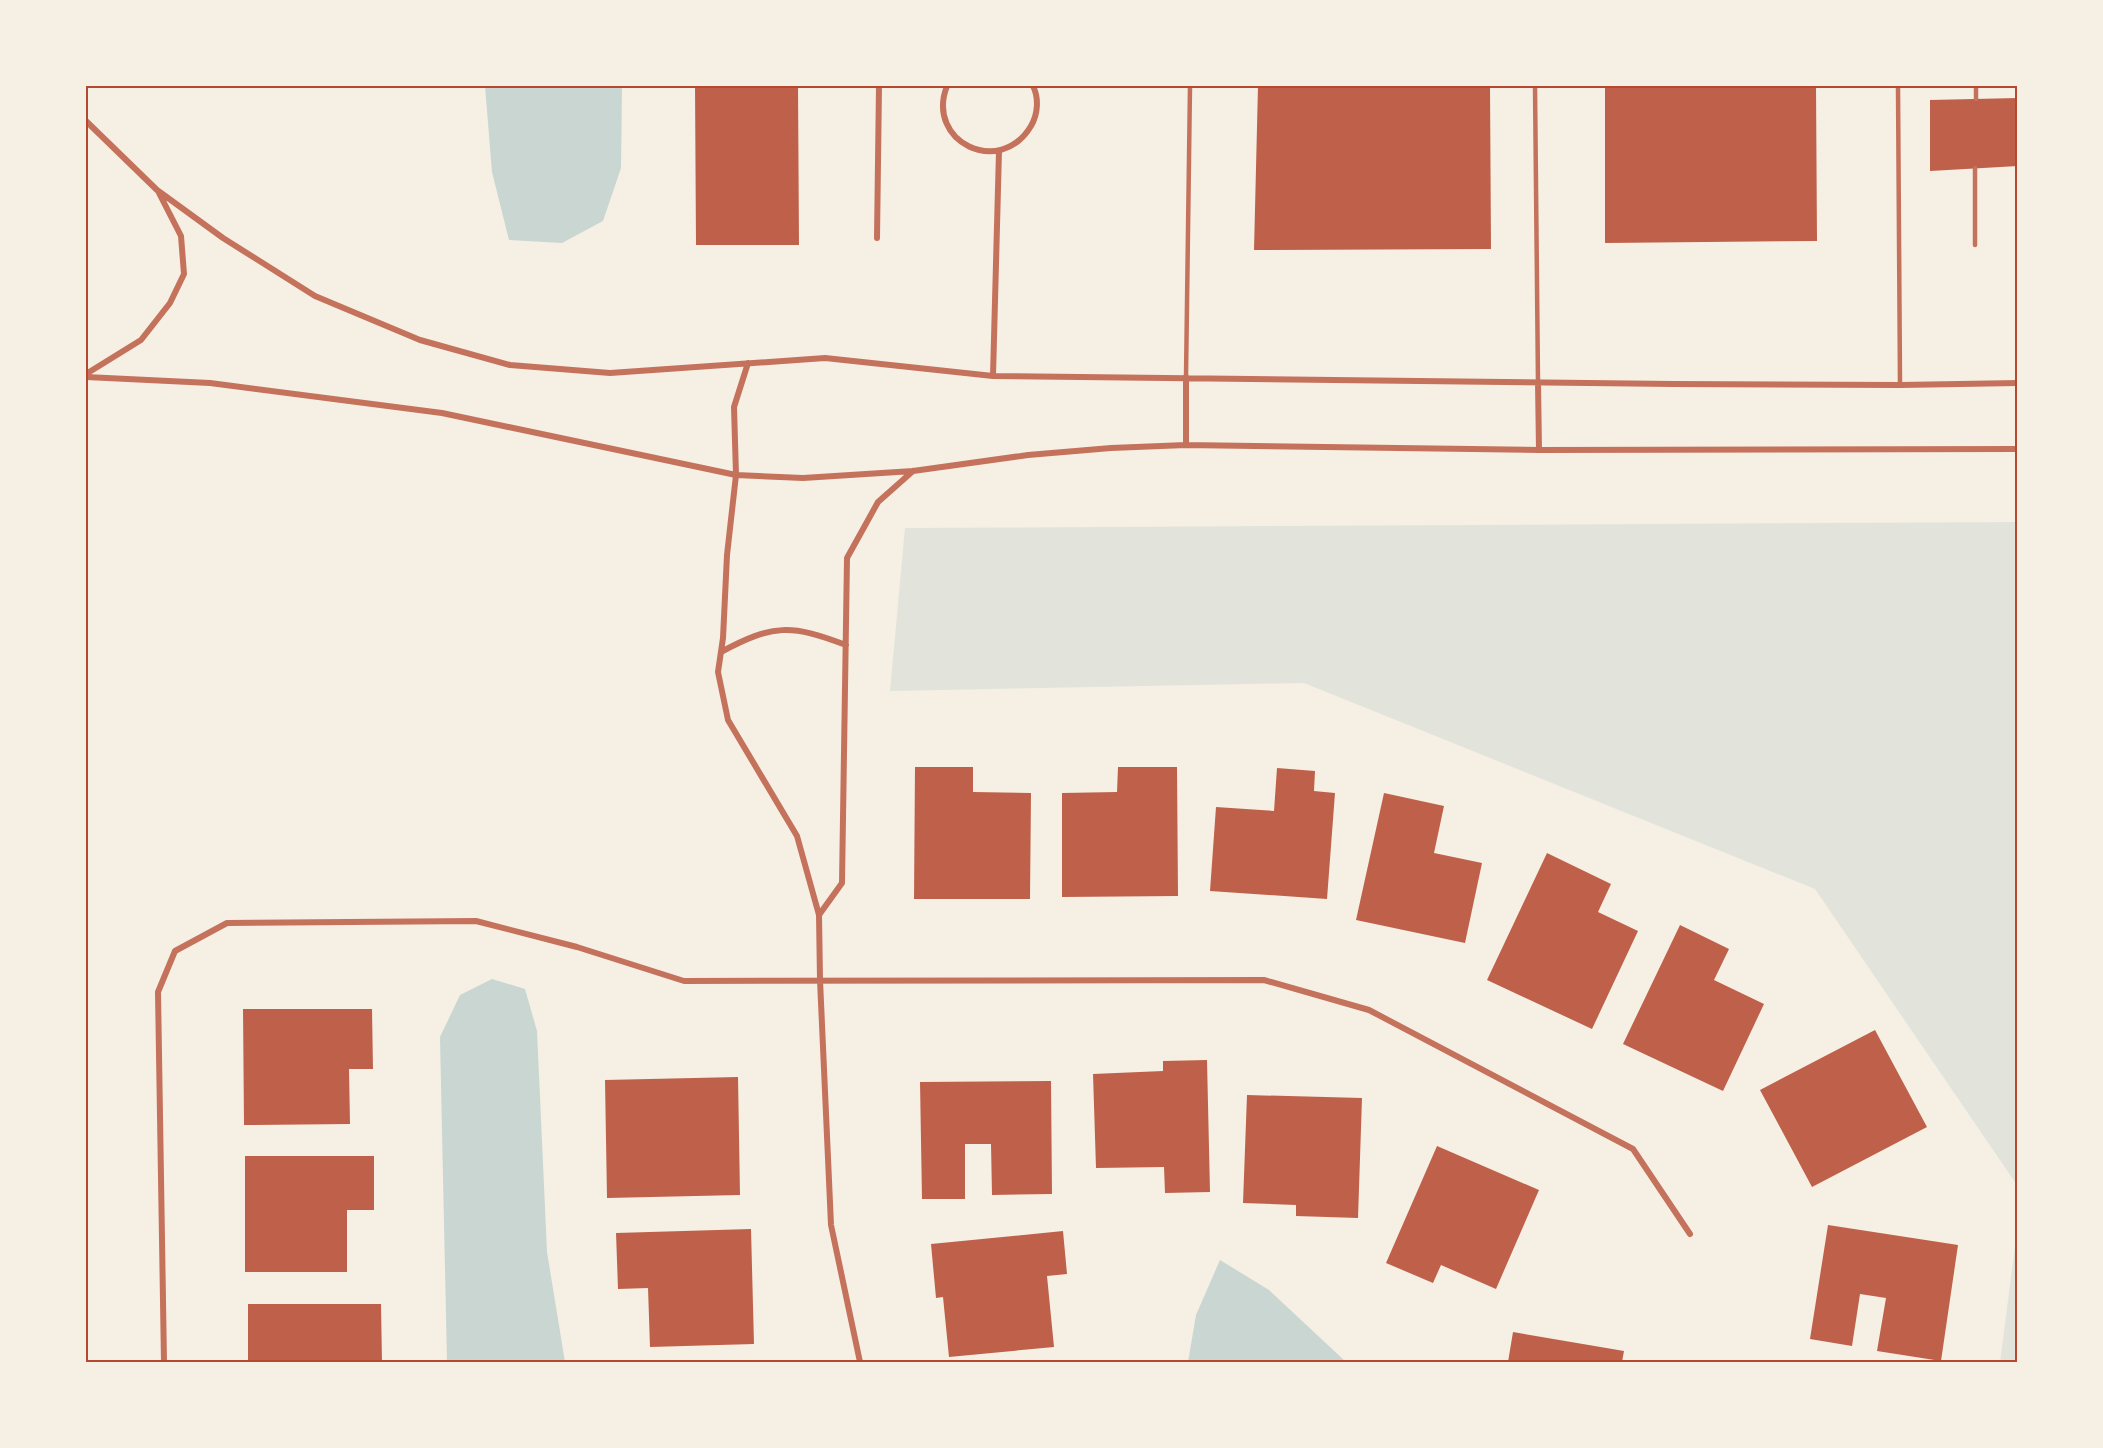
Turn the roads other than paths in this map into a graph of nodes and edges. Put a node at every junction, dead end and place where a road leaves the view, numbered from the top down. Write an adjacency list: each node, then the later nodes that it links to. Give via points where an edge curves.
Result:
1 (879, 86): 13 (street)
2 (947, 86): 10 (street, via 942,110 955,137 982,152)
3 (1033, 86): 10 (street, via 1035,121 1014,146)
4 (1190, 86): 18 (lane)
5 (1535, 86): 19 (lane)
6 (1898, 86): 21 (lane)
7 (1976, 86): 8 (lane)
8 (1976, 99)
9 (86, 121): 12 (street)
10 (999, 151): 17 (street)
11 (1975, 168): 14 (lane)
12 (157, 190): 15 (street, via 223,238 315,296 420,340 510,365 610,373); 16 (street, via 181,236 184,274 170,303 141,340)
13 (877, 238)
14 (1975, 245)
15 (748, 363): 17 (street, via 825,358); 26 (street, via 734,407)
16 (86, 375): 26 (street, via 210,383 442,412)
17 (993, 376): 18 (street)
18 (1186, 377): 19 (street); 22 (street)
19 (1538, 383): 21 (street); 24 (street)
20 (2018, 383): 21 (street)
21 (1900, 385)
22 (1186, 445): 24 (street); 25 (street, via 1028,455)
23 (2018, 449): 24 (street)
24 (1539, 450)
25 (913, 471): 26 (street, via 803,478); 27 (street, via 878,502 847,558)
26 (736, 475): 28 (street)
27 (846, 645): 28 (street, via 814,633 775,629); 29 (street, via 842,883)
28 (721, 652): 29 (street, via 718,672 728,720 797,836)
29 (819, 915): 30 (street)
30 (820, 980): 31 (street, via 1264,980 1369,1010 1633,1149); 32 (street, via 684,981 577,947 476,921 227,923 175,951 158,992); 33 (street, via 831,1225)
31 (1690, 1234)
32 (164, 1362)
33 (860, 1362)

